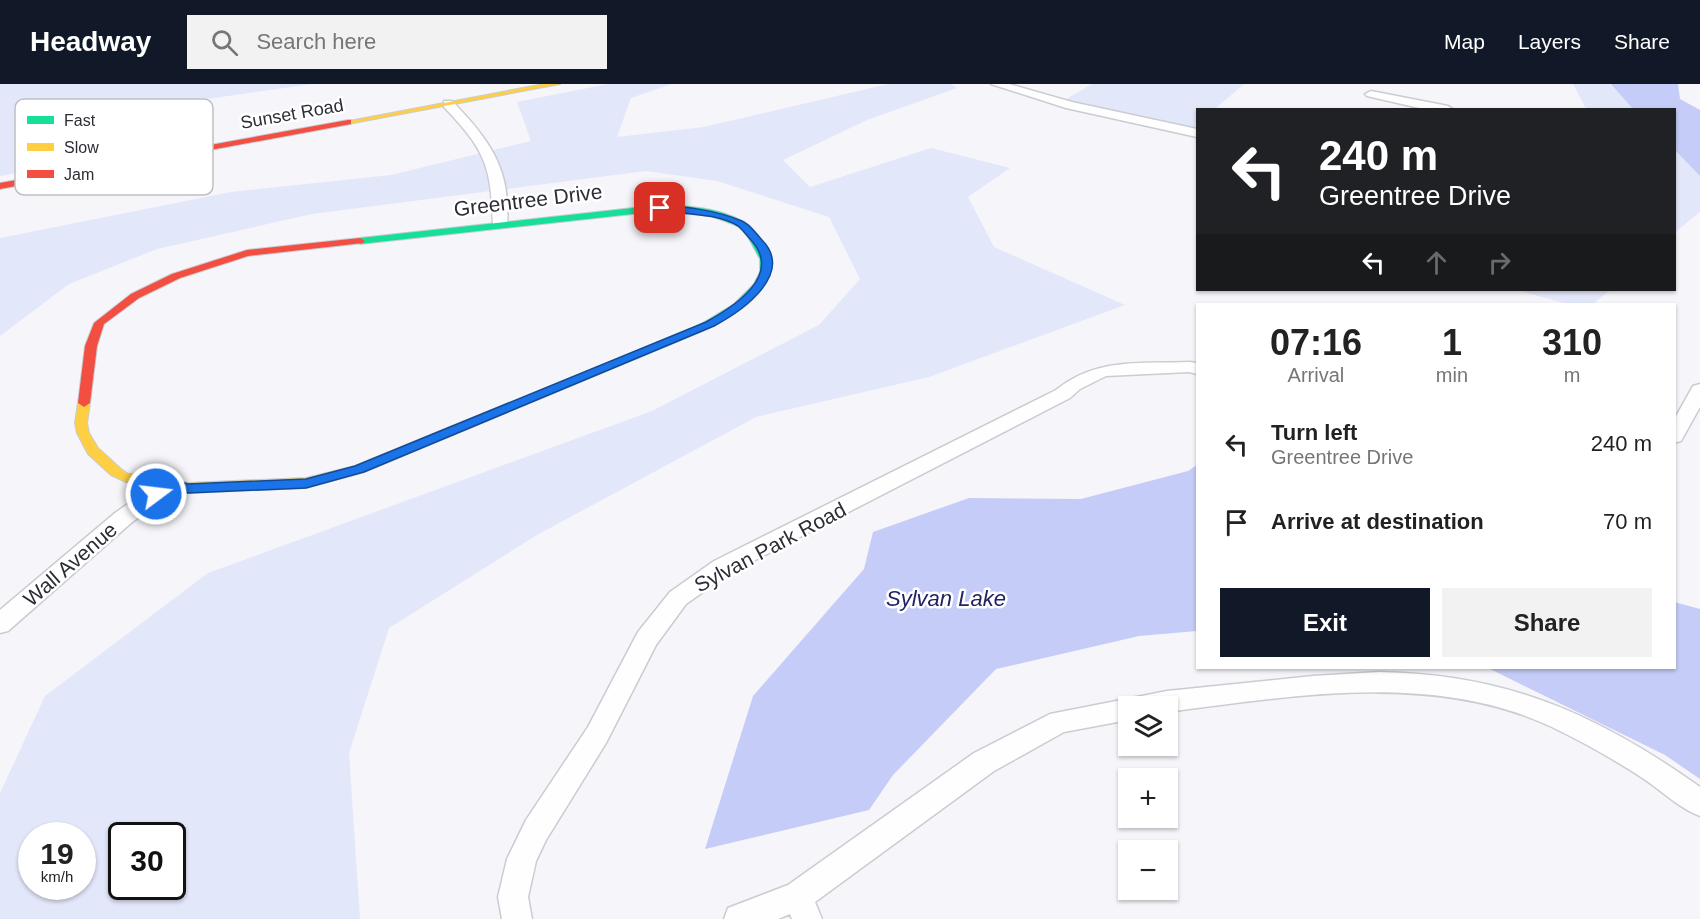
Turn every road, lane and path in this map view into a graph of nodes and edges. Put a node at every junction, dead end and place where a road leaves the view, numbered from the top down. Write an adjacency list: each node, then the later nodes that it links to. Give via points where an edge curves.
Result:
1 (556, 84): 4 (street, Sunset Road)
2 (997, 84): 7 (street, via 1070,105)
3 (1374, 89): 5 (street); 6 (street)
4 (448, 104): 8 (street, Sunset Road); 11 (street, via 477,135 494,167)
5 (1363, 104)
6 (1441, 108)
7 (1196, 133)
8 (213, 147)
9 (15, 183): 10 (street, Sunset Road)
10 (0, 186)
11 (500, 224): 15 (street, Greentree Drive, via 247,253 154,285 99,323 91,346 83,433 100,459 116,472); 15 (street, Greentree Drive, via 623,210 696,210 741,224 767,251 768,263 757,289 733,312 710,324 359,469 306,483 188,488)
12 (1196, 369): 21 (street, Sylvan Park Road, via 1102,371 1090,376 1063,394 722,567 678,598 647,639 597,735 536,830 522,860 513,897)
13 (1700, 390): 14 (street)
14 (1676, 433)
15 (170, 484): 16 (street, Wall Avenue, via 123,518)
16 (0, 624)
17 (1178, 701): 19 (street, via 1275,689 1437,684 1508,699 1578,727)
18 (1118, 711): 20 (street, via 1059,723 984,762)
19 (1700, 803)
20 (803, 907): 22 (street)
21 (517, 919)
22 (739, 919)

